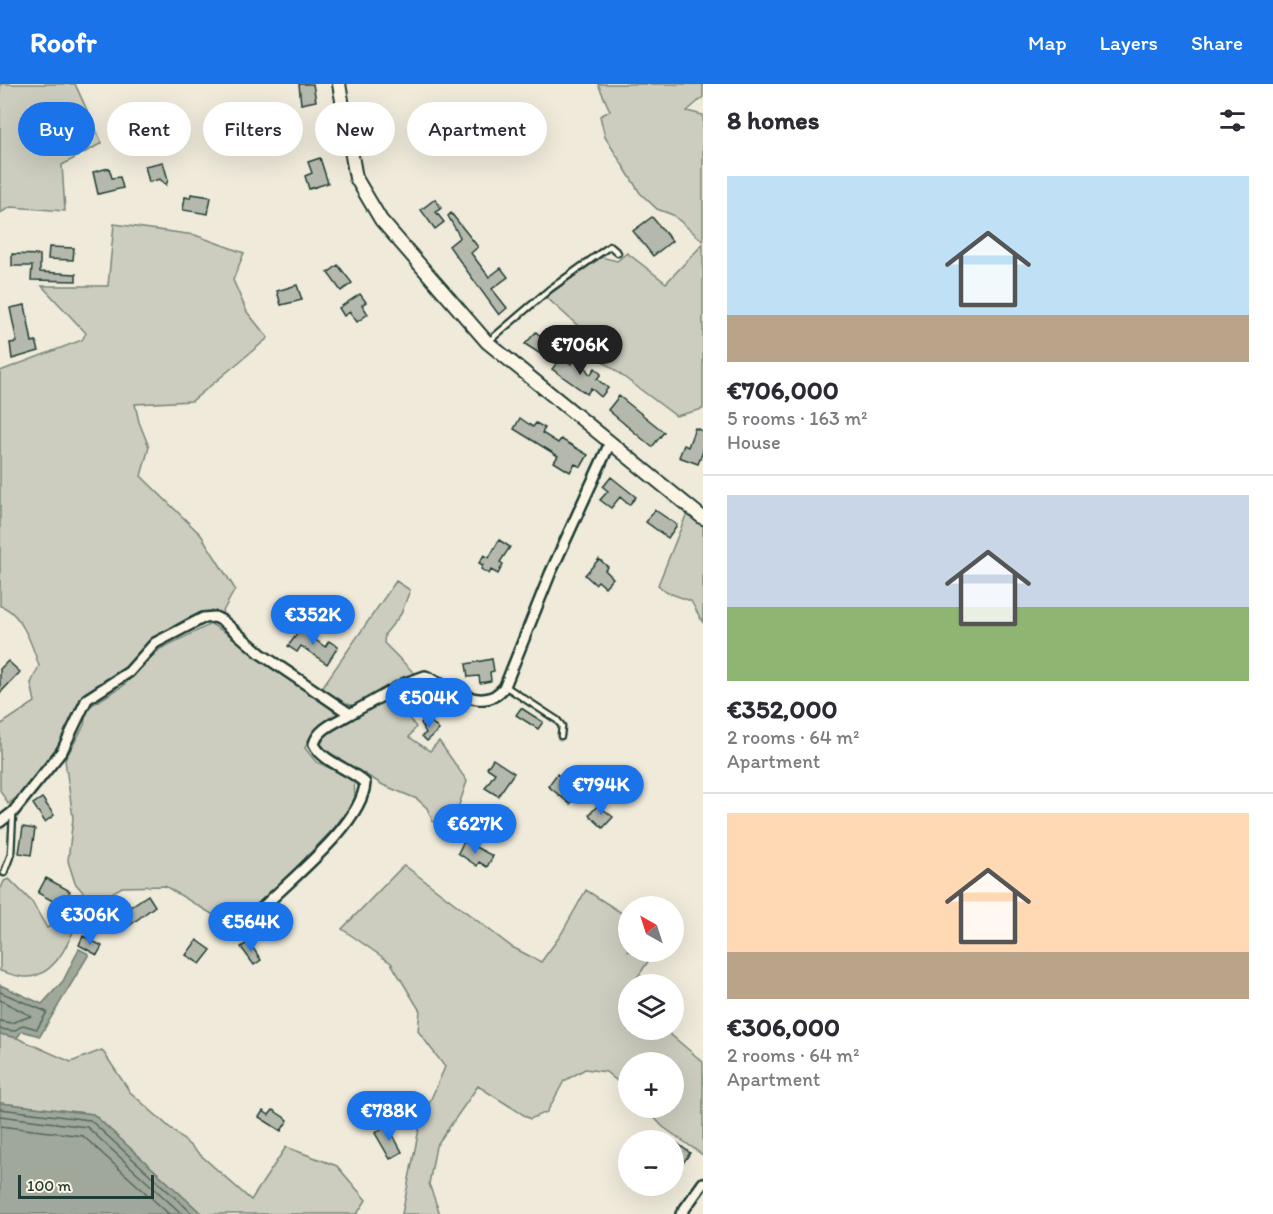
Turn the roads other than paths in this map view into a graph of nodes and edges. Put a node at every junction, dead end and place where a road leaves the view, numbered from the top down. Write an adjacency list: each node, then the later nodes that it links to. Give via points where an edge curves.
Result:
1 (339, 84): 3 (street, via 356,178 381,220)
2 (618, 253): 3 (lane, via 610,246 550,289)
3 (487, 342): 4 (street)
4 (610, 443): 5 (street); 6 (street, via 550,574)
5 (703, 519)
6 (505, 686): 7 (street, via 498,696 481,701 425,676 419,677); 8 (lane, via 557,720 562,726)
7 (350, 714): 9 (street, via 261,654 223,621 203,618 155,643 129,672 87,699 62,751); 12 (street, via 324,729 314,744 320,753 365,783 364,794 352,814 300,874)
8 (561, 736)
9 (13, 812): 10 (street); 11 (lane, via 11,854)
10 (0, 822)
11 (4, 873)
12 (242, 929)
13 (703, 1183): 14 (street)
14 (681, 1214)

